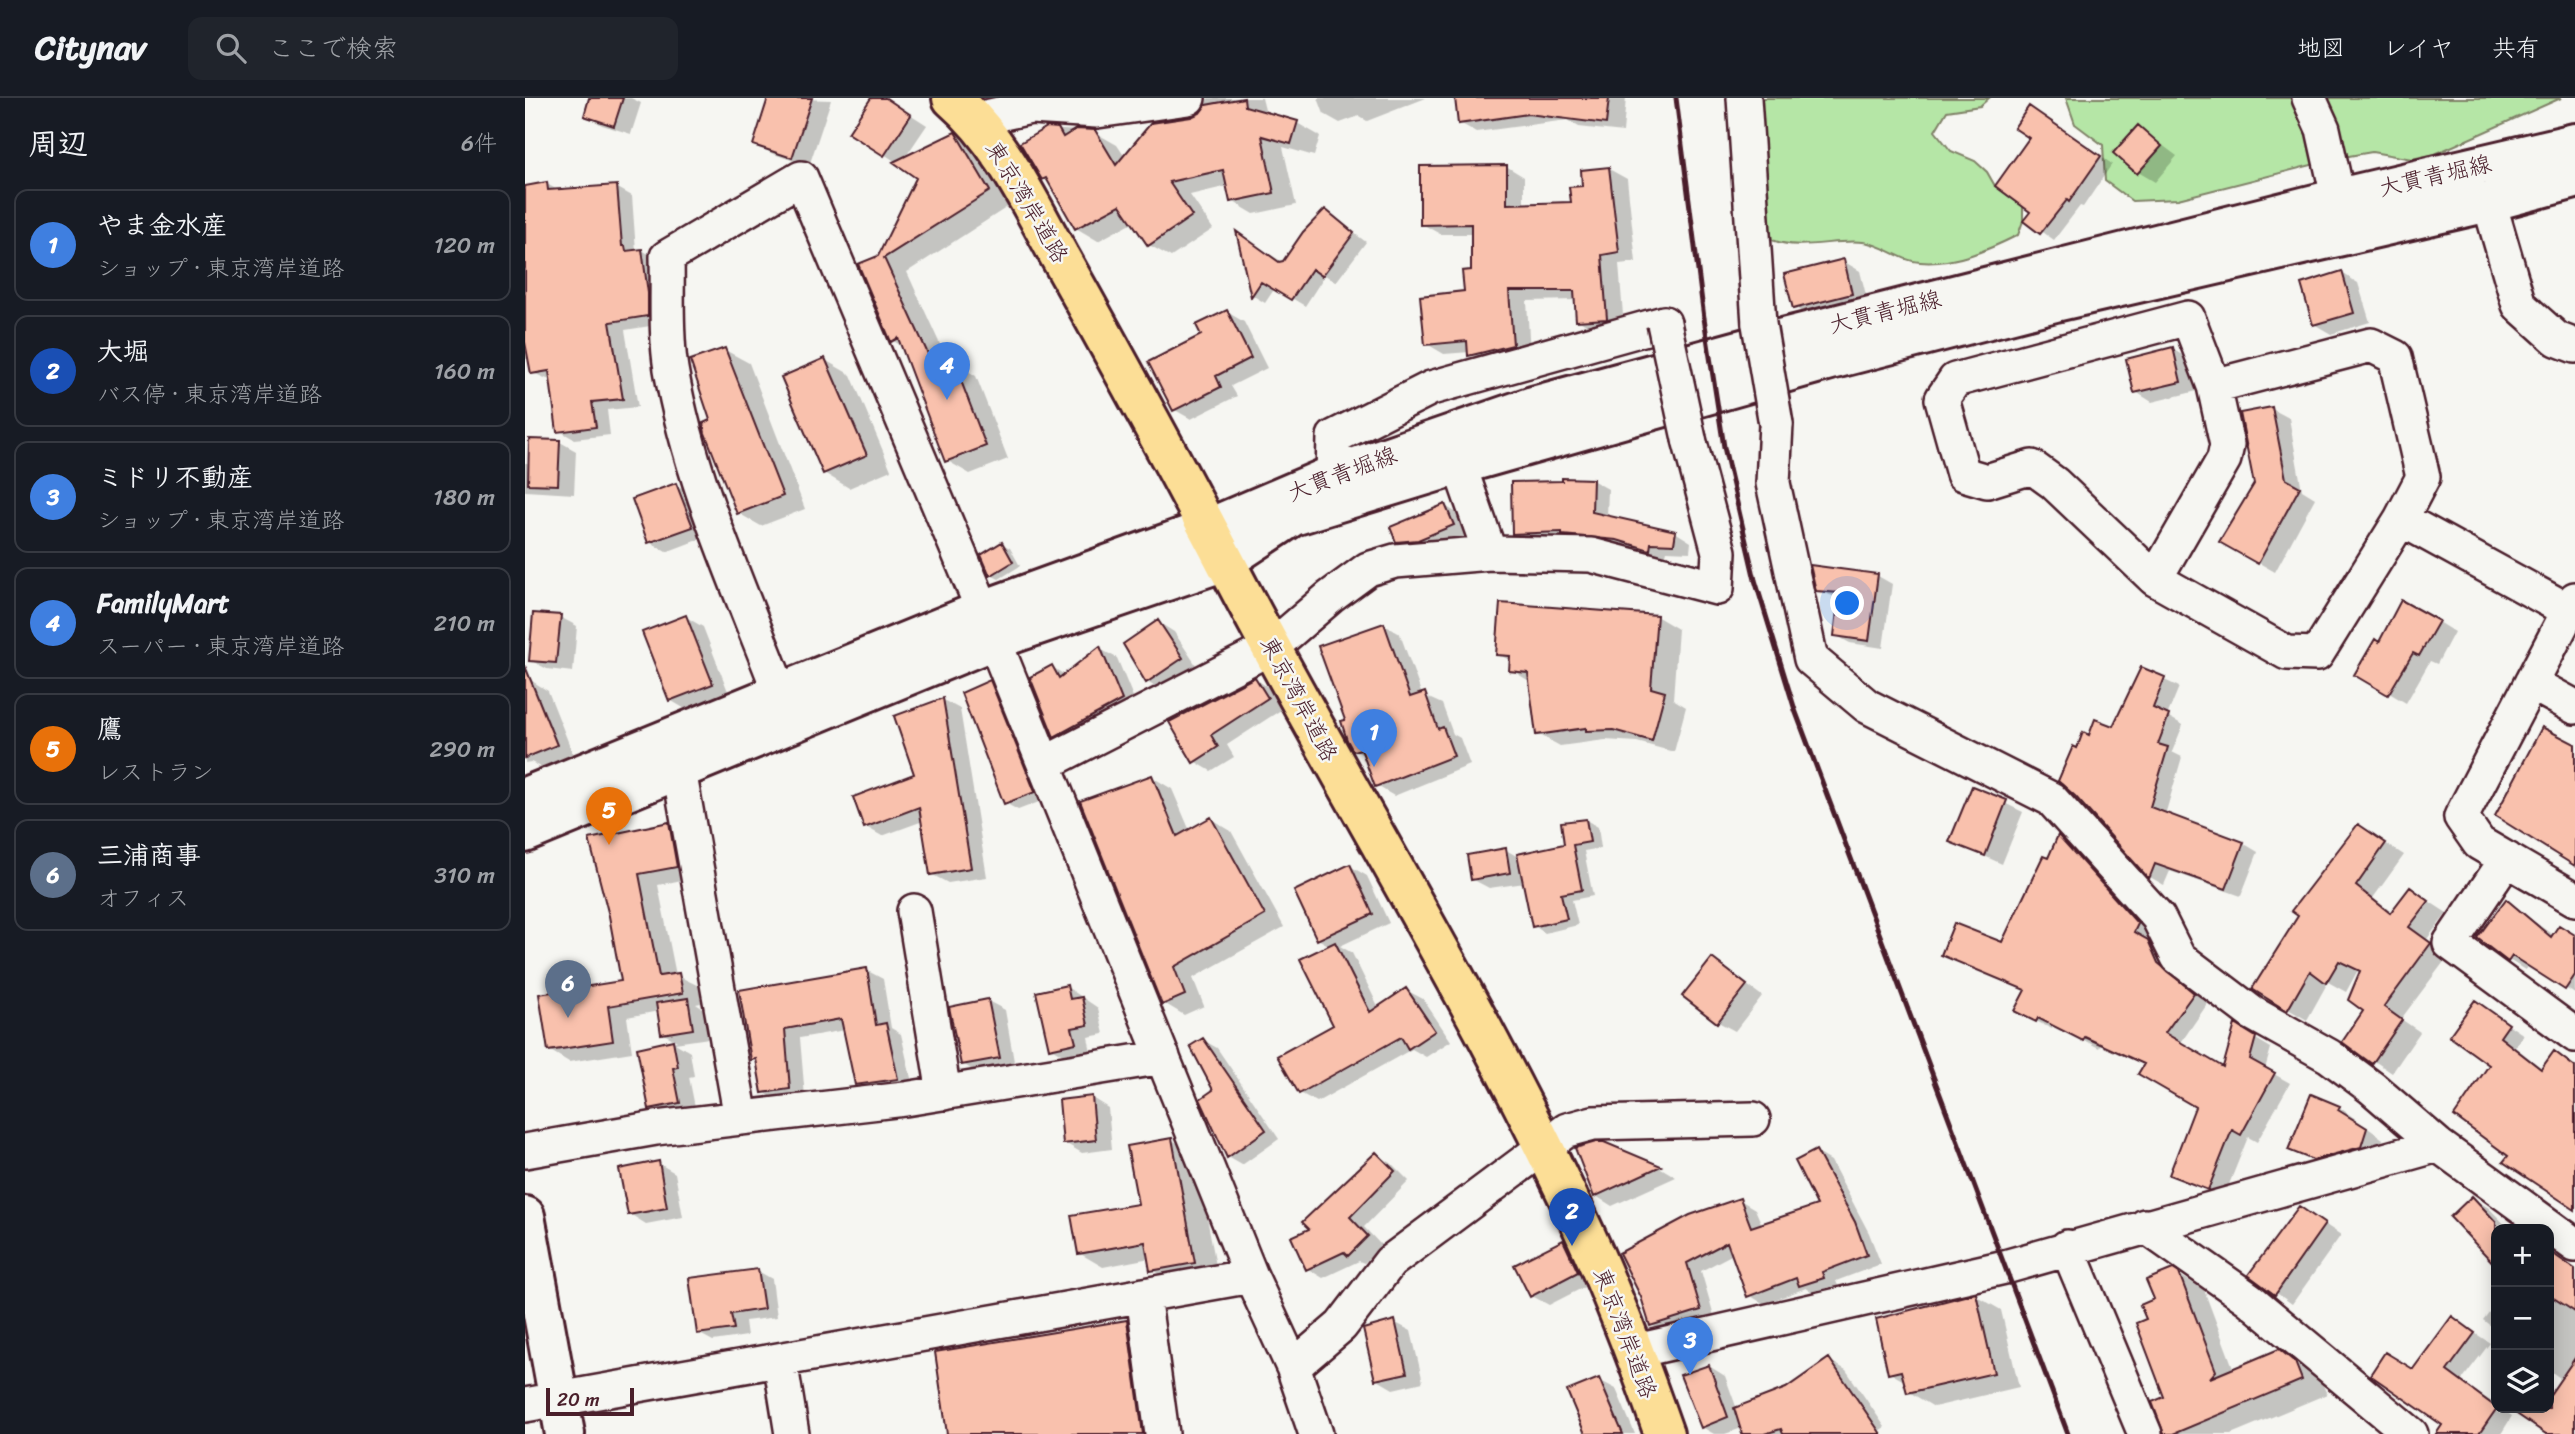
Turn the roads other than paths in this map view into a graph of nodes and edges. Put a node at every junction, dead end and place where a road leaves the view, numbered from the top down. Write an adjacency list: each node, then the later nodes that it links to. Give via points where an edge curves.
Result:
1 (1188, 98): 4 (street, via 1097,111)
2 (1744, 98): 35 (street, bridge, via 1759,324 1776,424 1773,483 1811,659 1867,706 2051,799 2158,917 2178,957 2252,1013 2329,1056 2372,1087)
3 (2309, 98): 8 (street, via 2323,129)
4 (964, 109): 14 (highway, 東京湾岸道路, via 1006,162)
5 (2575, 143): 8 (main road, 大貫青堀線)
6 (2575, 178): 7 (main road, 大貫青堀線)
7 (2489, 202): 8 (main road, 大貫青堀線); 9 (street, via 2519,304 2557,339)
8 (2342, 216): 11 (main road, 大貫青堀線); 12 (main road, 大貫青堀線, via 1787,337 1533,406)
9 (2575, 346)
10 (2214, 386): 13 (street, via 2371,345 2395,357 2423,477); 16 (street, via 2227,445 2224,459); 16 (street, via 2188,318 1955,380 1942,399 1963,474 1987,481 2032,467)
11 (1459, 465): 14 (main road, 大貫青堀線, via 1293,516); 15 (street)
12 (1333, 475): 14 (main road, 大貫青堀線); 15 (street, bridge, via 1334,437 1431,388 1664,323 1719,552 1717,588 1591,555)
13 (2401, 519): 16 (street, via 2317,654 2287,653); 17 (street)
14 (1217, 545): 18 (main road); 19 (highway, 東京湾岸道路)
15 (1490, 553): 19 (street, via 1395,561 1368,569)
16 (2155, 579)
17 (2572, 605): 20 (street)
18 (989, 625): 21 (main road); 21 (street, via 801,177 667,257 671,367 685,428 703,491); 23 (street); 24 (main road)
19 (1272, 647): 23 (street); 36 (highway, 東京湾岸道路)
20 (2531, 682): 22 (street); 27 (street, via 2461,817 2479,843)
21 (780, 693): 25 (main road)
22 (2575, 706)
23 (1044, 764): 31 (street)
24 (679, 770): 26 (main road); 33 (street)
25 (525, 797)
26 (525, 833)
27 (2507, 859): 28 (street); 30 (street, via 2450,943)
28 (2575, 899)
29 (914, 911): 32 (street)
30 (2575, 1035)
31 (1163, 1057): 32 (street); 42 (street)
32 (944, 1093): 33 (street)
33 (741, 1118): 37 (street)
34 (1753, 1119): 36 (street, via 1593,1124 1567,1130)
35 (2438, 1145): 39 (street); 40 (street)
36 (1544, 1149): 44 (highway, 東京湾岸道路); 46 (street, via 1390,1262 1341,1326)
37 (525, 1151)
38 (525, 1216): 47 (main road)
39 (2145, 1226): 41 (street); 53 (street, via 2249,1299)
40 (2575, 1245)
41 (2067, 1247): 44 (street, via 2005,1267); 52 (street)
42 (1251, 1276): 43 (street); 46 (street)
43 (1143, 1295): 45 (street); 49 (street)
44 (1636, 1351): 51 (highway, 東京湾岸道路)
45 (780, 1360): 47 (street); 48 (street)
46 (1293, 1367): 50 (street)
47 (550, 1412)
48 (792, 1434)
49 (1162, 1434)
50 (1316, 1434)
51 (1664, 1434)
52 (2145, 1434)
53 (2411, 1434)

